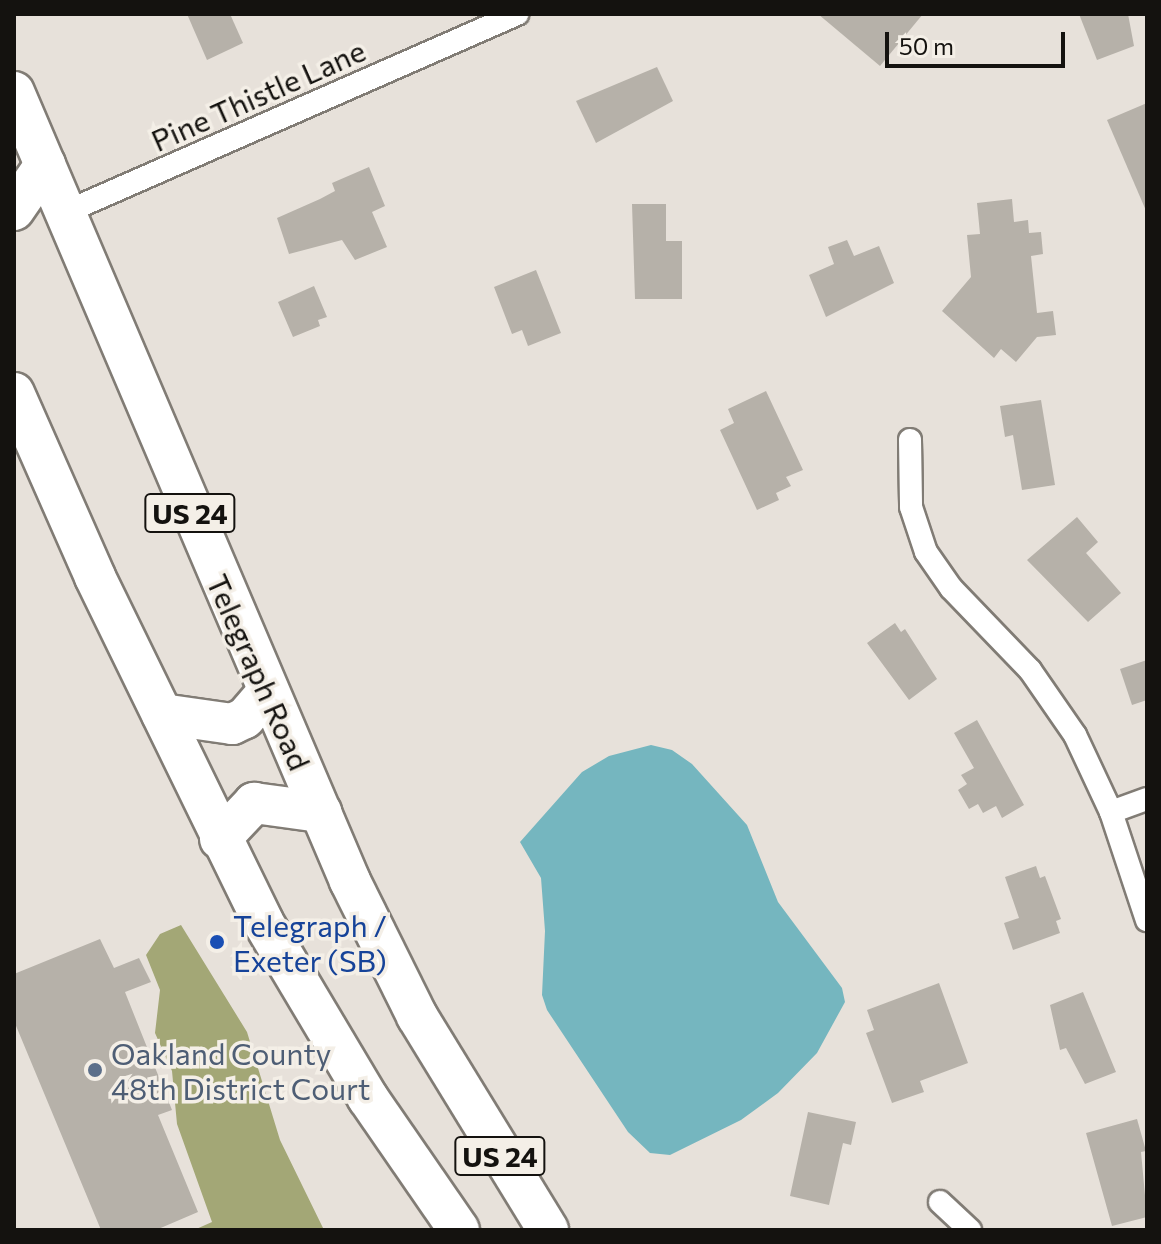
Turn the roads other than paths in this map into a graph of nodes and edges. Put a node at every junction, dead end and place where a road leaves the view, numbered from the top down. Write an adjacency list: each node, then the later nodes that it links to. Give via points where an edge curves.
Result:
1 (517, 14): 5 (street, Pine Thistle Lane)
2 (14, 92): 3 (highway, Telegraph Road / US 24)
3 (45, 165): 4 (highway); 5 (highway, Telegraph Road / US 24)
4 (14, 210)
5 (66, 212): 8 (highway, Telegraph Road / US 24)
6 (14, 393): 9 (highway, US 24)
7 (910, 440): 12 (street, via 911,507 926,552 951,588 1030,670 1075,735)
8 (268, 692): 9 (highway, via 245,718 232,724); 11 (highway, Telegraph Road / US 24)
9 (162, 714): 13 (highway, US 24)
10 (1147, 799): 12 (street)
11 (321, 812): 13 (highway, via 254,803); 17 (highway, Telegraph Road / US 24, via 417,1016)
12 (1111, 812): 14 (street)
13 (220, 839): 16 (highway, US 24, via 308,1001)
14 (1147, 920)
15 (940, 1202): 18 (street)
16 (459, 1230)
17 (548, 1230)
18 (970, 1230)

